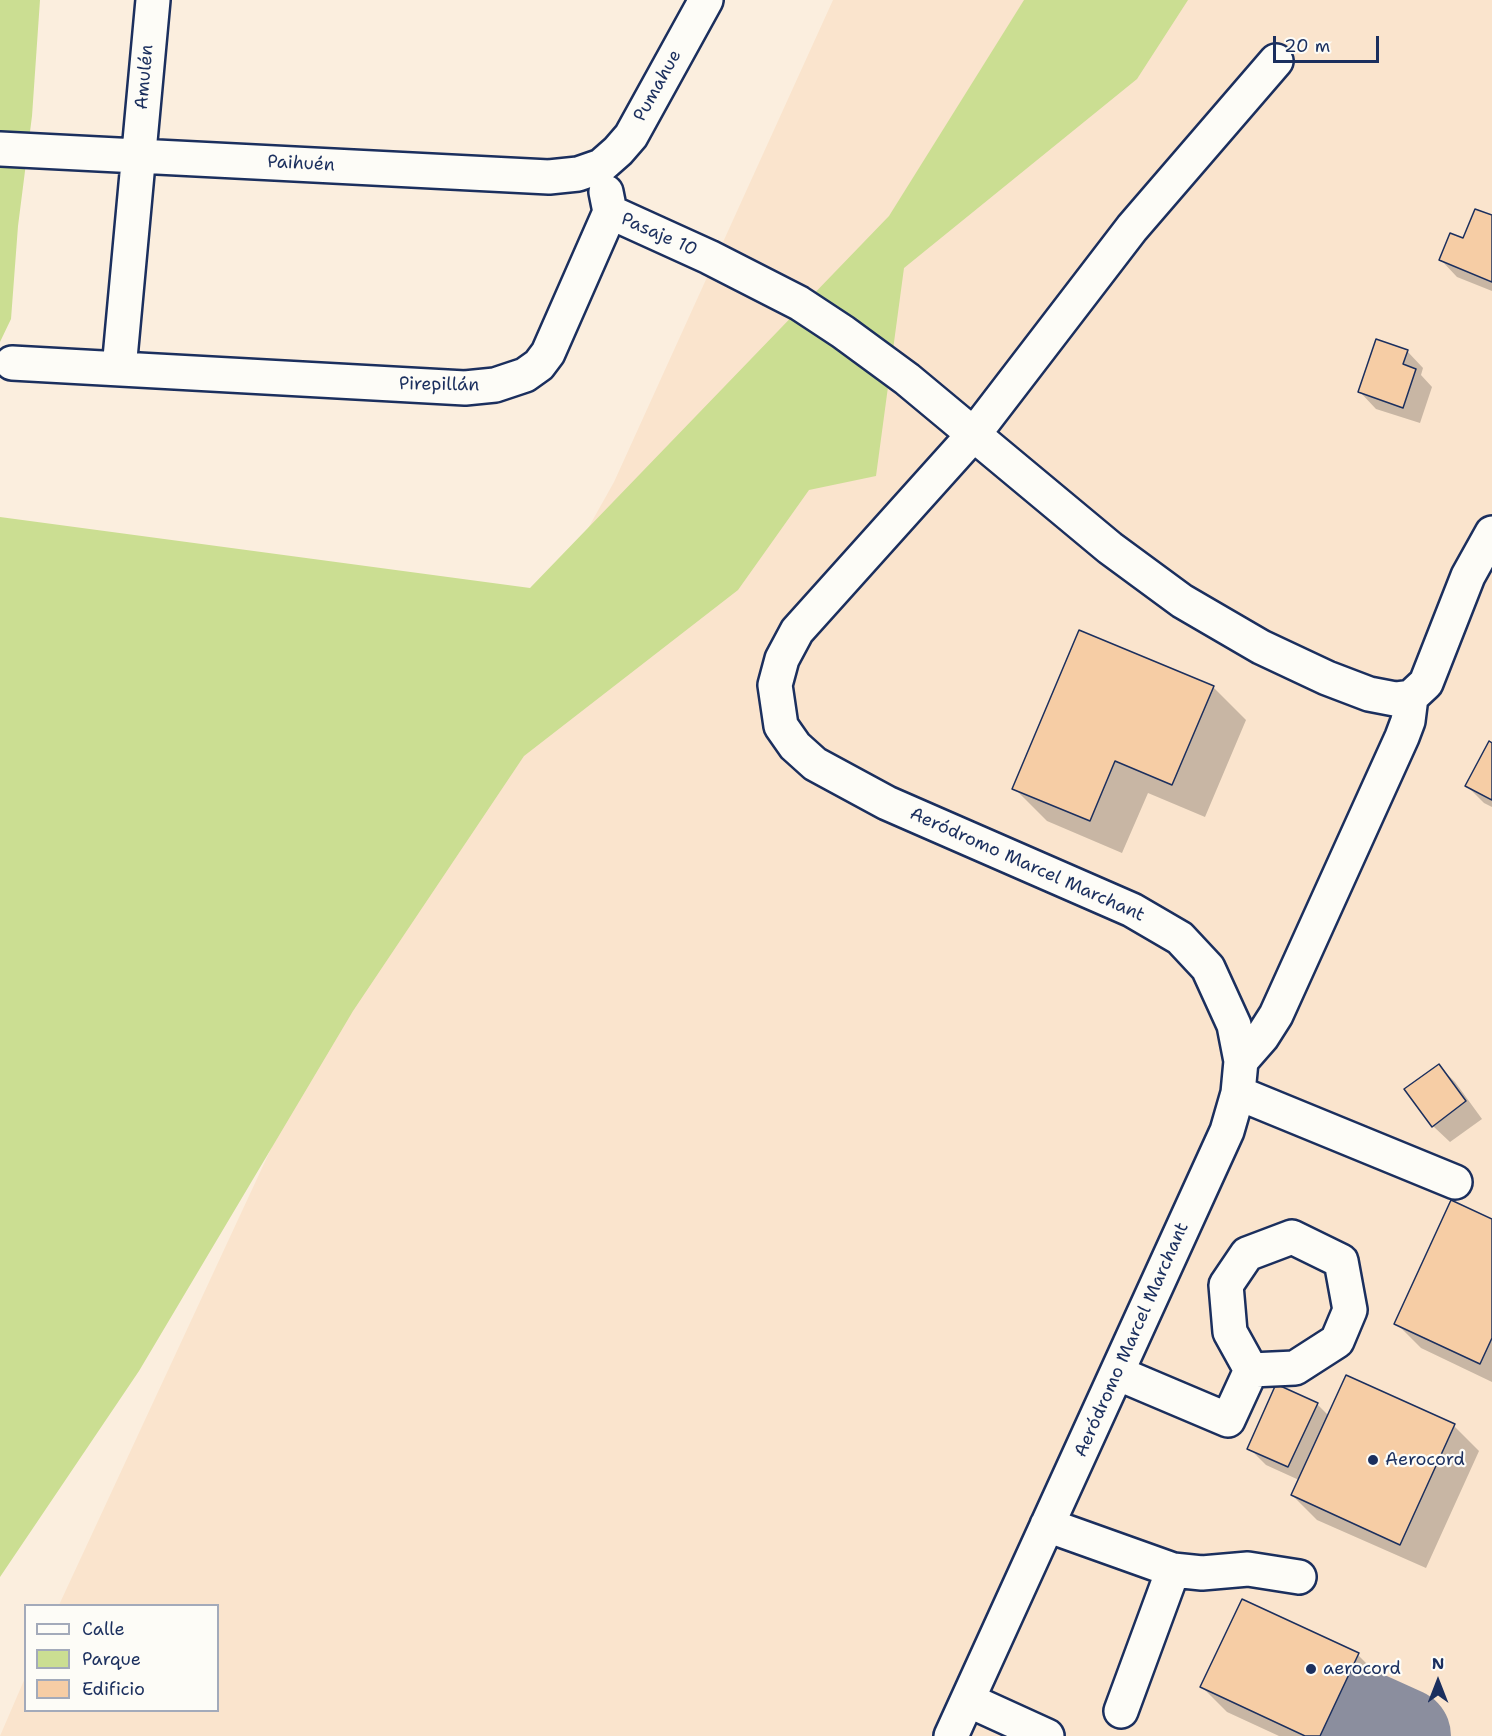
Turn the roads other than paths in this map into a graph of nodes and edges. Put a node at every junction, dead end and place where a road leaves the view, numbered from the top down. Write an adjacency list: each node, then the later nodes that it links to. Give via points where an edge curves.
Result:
1 (153, 0): 5 (street, Amulén)
2 (706, 0): 6 (street, Pumahue, via 631,136)
3 (1276, 62): 10 (street, Aeródromo Marcel Marchant, via 1132,228)
4 (0, 149): 5 (street, Paihuén)
5 (139, 154): 6 (street, Paihuén, via 549,177 578,174); 9 (street)
6 (601, 166): 7 (street)
7 (610, 212): 9 (street, Pirepillán, via 548,353 538,365 513,380 465,388); 10 (street, Pasaje 10, via 798,303 907,379)
8 (12, 363): 9 (street, Pirepillán)
9 (119, 369)
10 (974, 434): 12 (street, via 1110,548 1182,601 1261,647 1327,678 1370,694 1395,699); 13 (street, Aeródromo Marcel Marchant, via 797,631 782,659 775,685 781,726 815,764 842,780 1132,910 1180,938 1208,968 1234,1025)
11 (1492, 533): 12 (street, via 1468,576 1426,683)
12 (1411, 697): 13 (street, via 1402,737 1276,1015)
13 (1239, 1077): 14 (street); 16 (street, Aeródromo Marcel Marchant, via 1227,1131)
14 (1455, 1182)
15 (1251, 1370): 16 (street, via 1228,1420)
16 (1117, 1373): 17 (street, Aeródromo Marcel Marchant)
17 (1047, 1525): 18 (street); 20 (street, Aeródromo Marcel Marchant)
18 (1173, 1570): 19 (street, via 1202,1573 1248,1569); 21 (street)
19 (1299, 1577)
20 (968, 1700): 22 (street, Aeródromo Marcel Marchant); 23 (street)
21 (1121, 1711)
22 (951, 1736)
23 (1047, 1736)

